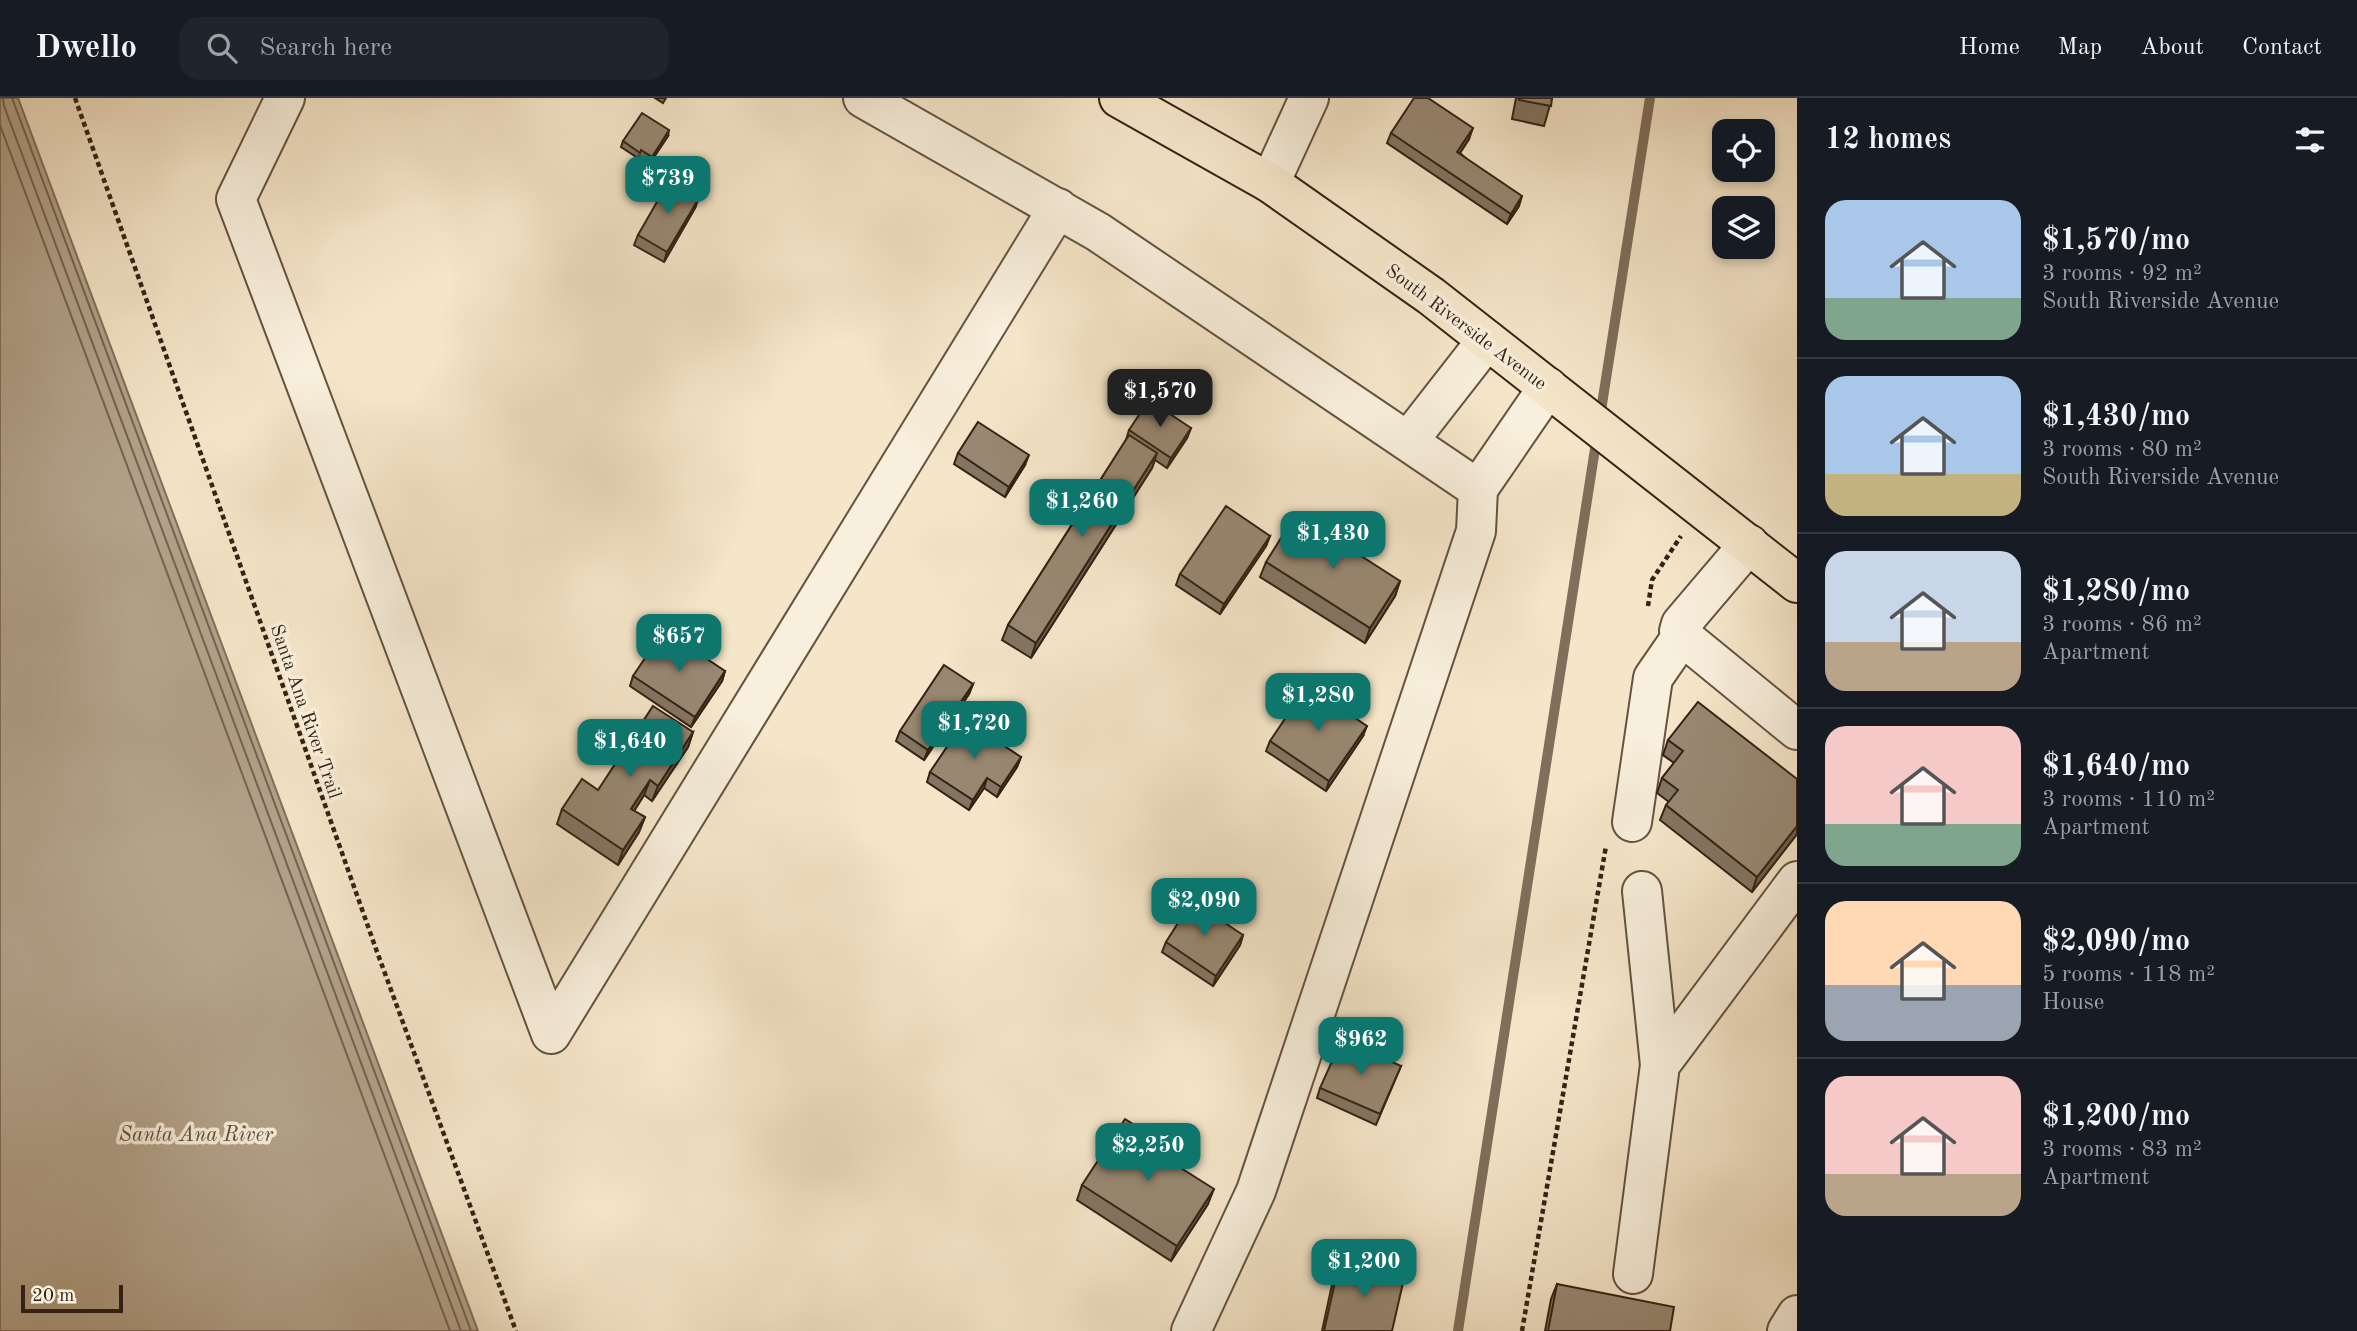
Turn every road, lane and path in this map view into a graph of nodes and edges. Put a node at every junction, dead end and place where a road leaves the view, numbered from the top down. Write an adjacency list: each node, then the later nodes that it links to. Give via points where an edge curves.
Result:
1 (75, 98): 24 (path, Santa Ana River Trail)
2 (285, 98): 7 (street, via 236,200 551,1034)
3 (863, 98): 7 (street)
4 (1119, 98): 6 (main road, South Riverside Avenue)
5 (1308, 98): 6 (street)
6 (1270, 183): 8 (main road, South Riverside Avenue)
7 (1058, 208): 10 (street)
8 (1487, 340): 9 (main road, South Riverside Avenue); 10 (street)
9 (1548, 387): 11 (street); 12 (main road, South Riverside Avenue)
10 (1409, 440): 11 (street)
11 (1478, 489): 25 (street, via 1476,531 1260,1178)
12 (1700, 506): 13 (main road, South Riverside Avenue); 15 (path, via 1652,580)
13 (1749, 544): 14 (main road, South Riverside Avenue); 16 (street, via 1681,624)
14 (1797, 583)
15 (1648, 608)
16 (1682, 636): 17 (street); 18 (street, via 1653,678)
17 (1797, 730)
18 (1619, 831): 26 (path)
19 (1797, 881): 21 (street)
20 (1642, 891): 21 (street)
21 (1660, 1065): 22 (street)
22 (1633, 1274)
23 (1797, 1315): 27 (street)
24 (516, 1331)
25 (1191, 1331)
26 (1522, 1331)
27 (1787, 1331)

